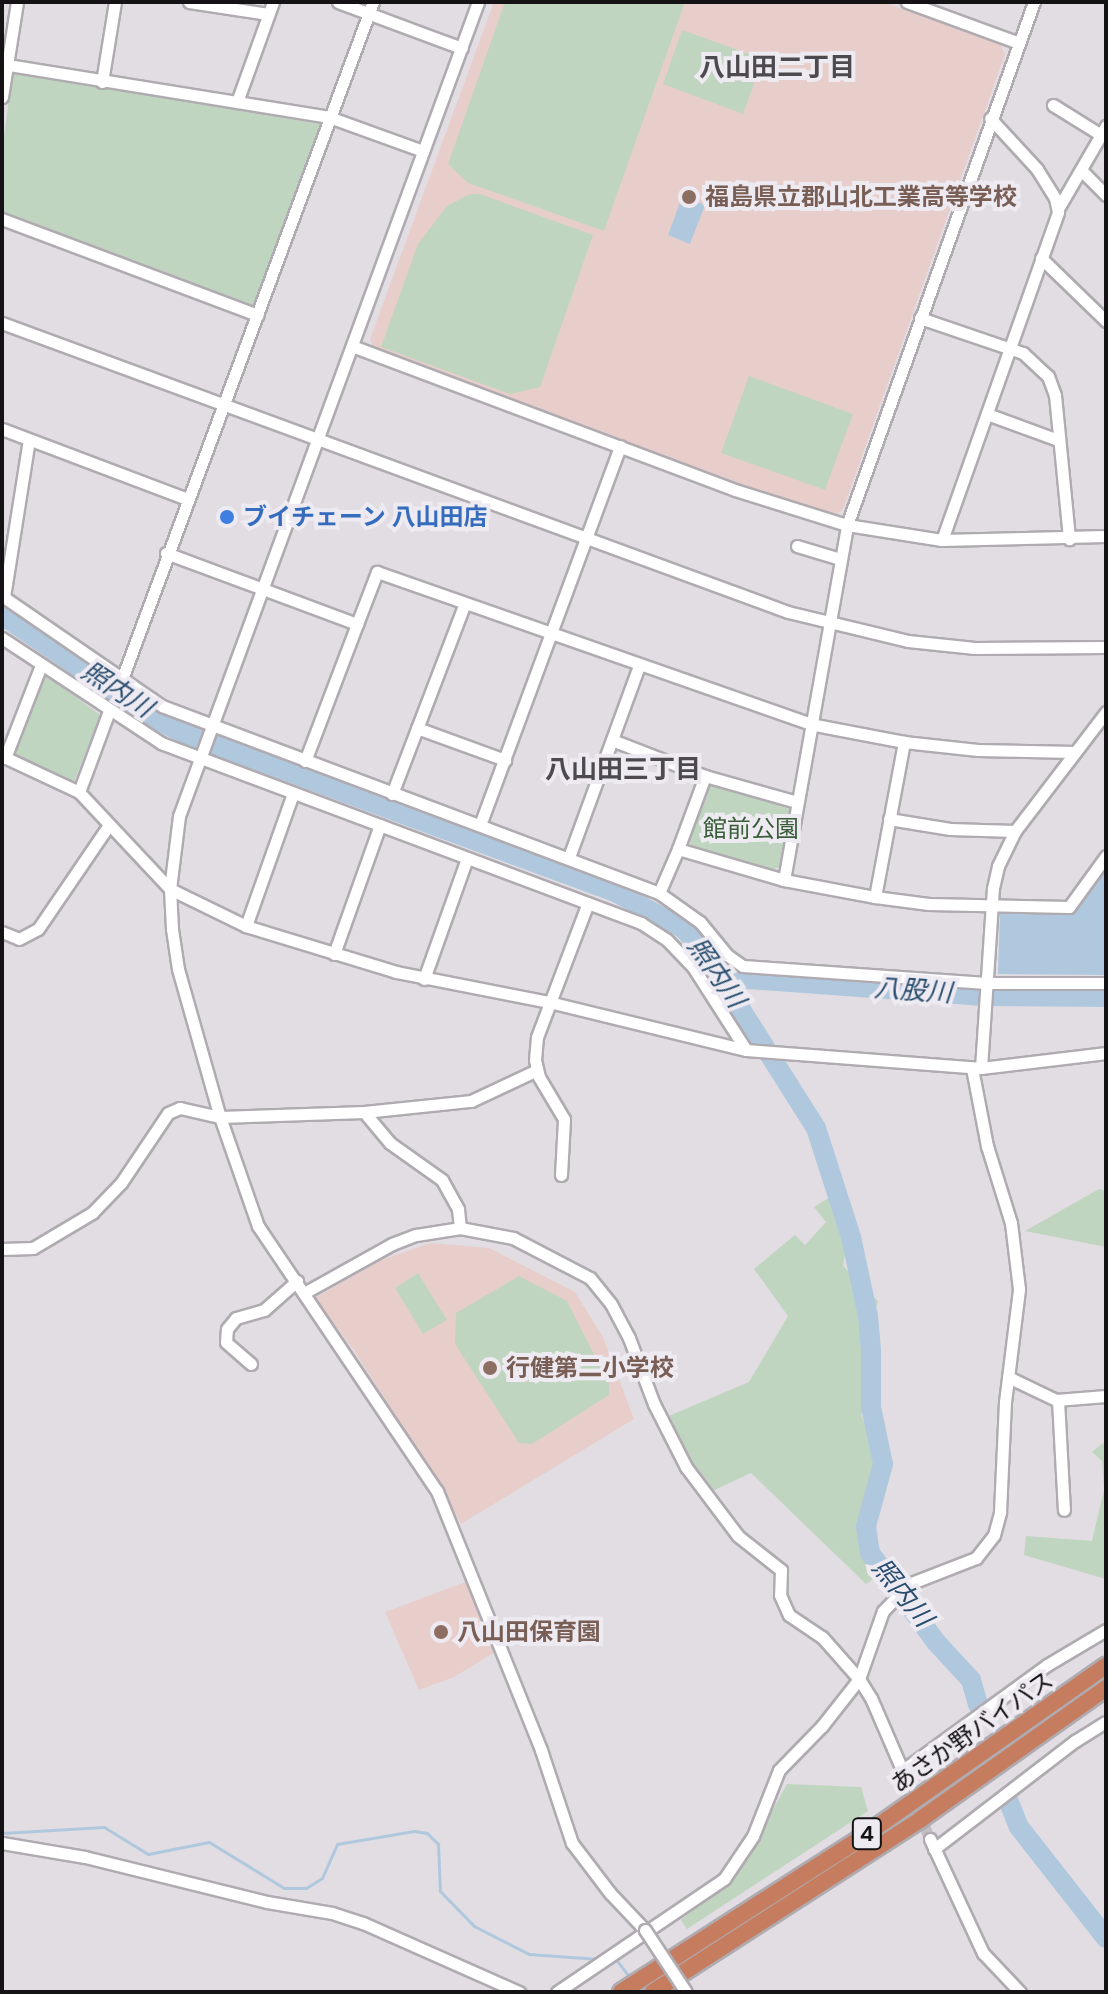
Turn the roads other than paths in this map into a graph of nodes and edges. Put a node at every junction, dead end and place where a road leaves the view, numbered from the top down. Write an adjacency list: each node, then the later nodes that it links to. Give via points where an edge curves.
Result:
1 (17, 2): 14 (street)
2 (115, 2): 15 (street)
3 (189, 2): 11 (street)
4 (273, 2): 11 (street)
5 (338, 2): 10 (street)
6 (478, 2): 13 (street)
7 (907, 2): 9 (street)
8 (1034, 2): 12 (street)
9 (938, 7): 12 (street)
10 (370, 8): 13 (street); 19 (street)
11 (268, 14): 17 (street)
12 (1019, 43): 20 (street)
13 (462, 48): 22 (street)
14 (4, 65): 15 (street); 16 (street)
15 (102, 82): 17 (street)
16 (2, 97)
17 (237, 102): 19 (street)
18 (1053, 105): 21 (street)
19 (329, 117): 22 (street); 28 (street)
20 (990, 118): 25 (street, via 1037,169); 29 (street)
21 (1104, 131): 23 (street)
22 (423, 151): 32 (street)
23 (1082, 171): 24 (street); 25 (street)
24 (1106, 195)
25 (1059, 207): 27 (street)
26 (2, 219): 28 (street)
27 (1041, 258): 30 (street); 33 (street)
28 (258, 315): 34 (street)
29 (920, 318): 33 (street); 42 (street)
30 (1106, 321)
31 (2, 323): 34 (street)
32 (352, 346): 37 (street); 40 (street)
33 (1009, 348): 35 (street); 39 (street, via 1023,353 1048,376)
34 (224, 405): 37 (street); 41 (street)
35 (987, 414): 39 (street); 46 (street)
36 (2, 429): 38 (street)
37 (317, 438): 44 (street); 50 (street)
38 (29, 440): 41 (street); 51 (street)
39 (1058, 440): 45 (street)
40 (620, 446): 42 (street); 44 (street)
41 (187, 499): 48 (street)
42 (847, 525): 46 (street); 49 (street)
43 (1106, 536): 45 (street)
44 (585, 539): 54 (street); 55 (street)
45 (1069, 539): 46 (street)
46 (942, 540)
47 (797, 546): 49 (street)
48 (166, 553): 50 (street); 60 (street)
49 (840, 559): 54 (street)
50 (261, 588): 53 (street); 64 (street)
51 (3, 596): 60 (street)
52 (465, 603): 53 (street, via 377,572); 55 (street); 65 (street)
53 (357, 624): 72 (street)
54 (828, 624): 57 (street, via 975,648); 63 (street)
55 (551, 634): 59 (street); 71 (street)
56 (2, 638): 58 (street)
57 (1106, 647)
58 (41, 665): 61 (street); 69 (street)
59 (639, 666): 63 (street); 66 (street)
60 (122, 679): 64 (street, via 162,706)
61 (109, 711): 70 (street); 74 (street)
62 (1106, 712): 68 (street)
63 (810, 724): 67 (street); 77 (street)
64 (211, 725): 70 (street); 72 (street)
65 (417, 728): 71 (street); 76 (street)
66 (612, 740): 73 (street); 85 (street)
67 (904, 742): 68 (street); 78 (street)
68 (1075, 752): 82 (street)
69 (3, 757): 74 (street)
70 (198, 759): 75 (street); 88 (street, via 173,844)
71 (505, 760): 81 (street)
72 (305, 761): 76 (street)
73 (705, 776): 77 (street); 83 (street)
74 (79, 792): 79 (street)
75 (293, 793): 80 (street); 93 (street)
76 (392, 794): 81 (street)
77 (797, 802): 87 (street)
78 (889, 819): 82 (street, via 950,829); 90 (street)
79 (109, 825): 88 (street); 94 (street, via 38,929 19,939)
80 (380, 825): 86 (street); 95 (street)
81 (480, 825): 85 (street)
82 (1015, 831): 92 (street, via 998,866)
83 (678, 849): 87 (street); 89 (street)
84 (1106, 856): 92 (street, via 1069,907)
85 (569, 857): 89 (street)
86 (467, 858): 91 (street); 96 (street)
87 (784, 880): 90 (street)
88 (170, 889): 93 (street); 105 (street, via 178,969)
89 (659, 893): 97 (street, via 700,922 743,966)
90 (875, 897): 92 (street)
91 (588, 903): 99 (street); 100 (street, via 641,923 681,954)
92 (992, 907): 97 (street)
93 (246, 926): 95 (street)
94 (2, 932)
95 (334, 954): 96 (street)
96 (424, 979): 99 (street)
97 (986, 983): 98 (street); 102 (street)
98 (1106, 983)
99 (549, 1002): 100 (street); 103 (street, via 537,1037)
100 (746, 1050): 102 (street)
101 (1106, 1053): 102 (street)
102 (976, 1068): 112 (street, via 987,1146 1011,1223 1019,1289)
103 (537, 1070): 104 (street, via 471,1101); 106 (street, via 564,1119)
104 (364, 1112): 105 (street); 107 (street, via 390,1143 442,1180 458,1209)
105 (220, 1117): 108 (street, via 180,1108 168,1113 121,1183 92,1213 33,1248); 109 (street, via 258,1226)
106 (561, 1175)
107 (460, 1228): 110 (street, via 392,1244); 118 (street, via 513,1238 590,1278 629,1338 686,1467 738,1536 781,1570 780,1595 789,1615 822,1637)
108 (2, 1249)
109 (297, 1281): 110 (street); 111 (street, via 264,1310 236,1318 227,1329 226,1342)
110 (304, 1293): 122 (street, via 437,1491 541,1750 572,1843)
111 (251, 1364)
112 (1008, 1377): 114 (street); 118 (street, via 1000,1512 986,1550 909,1584 893,1598 875,1626)
113 (1106, 1396): 114 (street)
114 (1058, 1400): 115 (street)
115 (1064, 1510)
116 (1106, 1630): 118 (street, via 1047,1665 905,1775)
117 (1106, 1666): 125 (highway, あさか野バイパス / 4, via 858,1840)
118 (859, 1679): 122 (street, via 779,1770 753,1836 724,1879)
119 (1106, 1688): 126 (highway, あさか野バイパス / 4, via 921,1819)
120 (1106, 1722): 128 (street, via 932,1844 983,1953)
121 (2, 1843): 123 (street, via 332,1913)
122 (645, 1930): 124 (street); 127 (street, bridge)
123 (519, 1992)
124 (557, 1992)
125 (621, 1992)
126 (653, 1992)
127 (686, 1992)
128 (1020, 1992)

